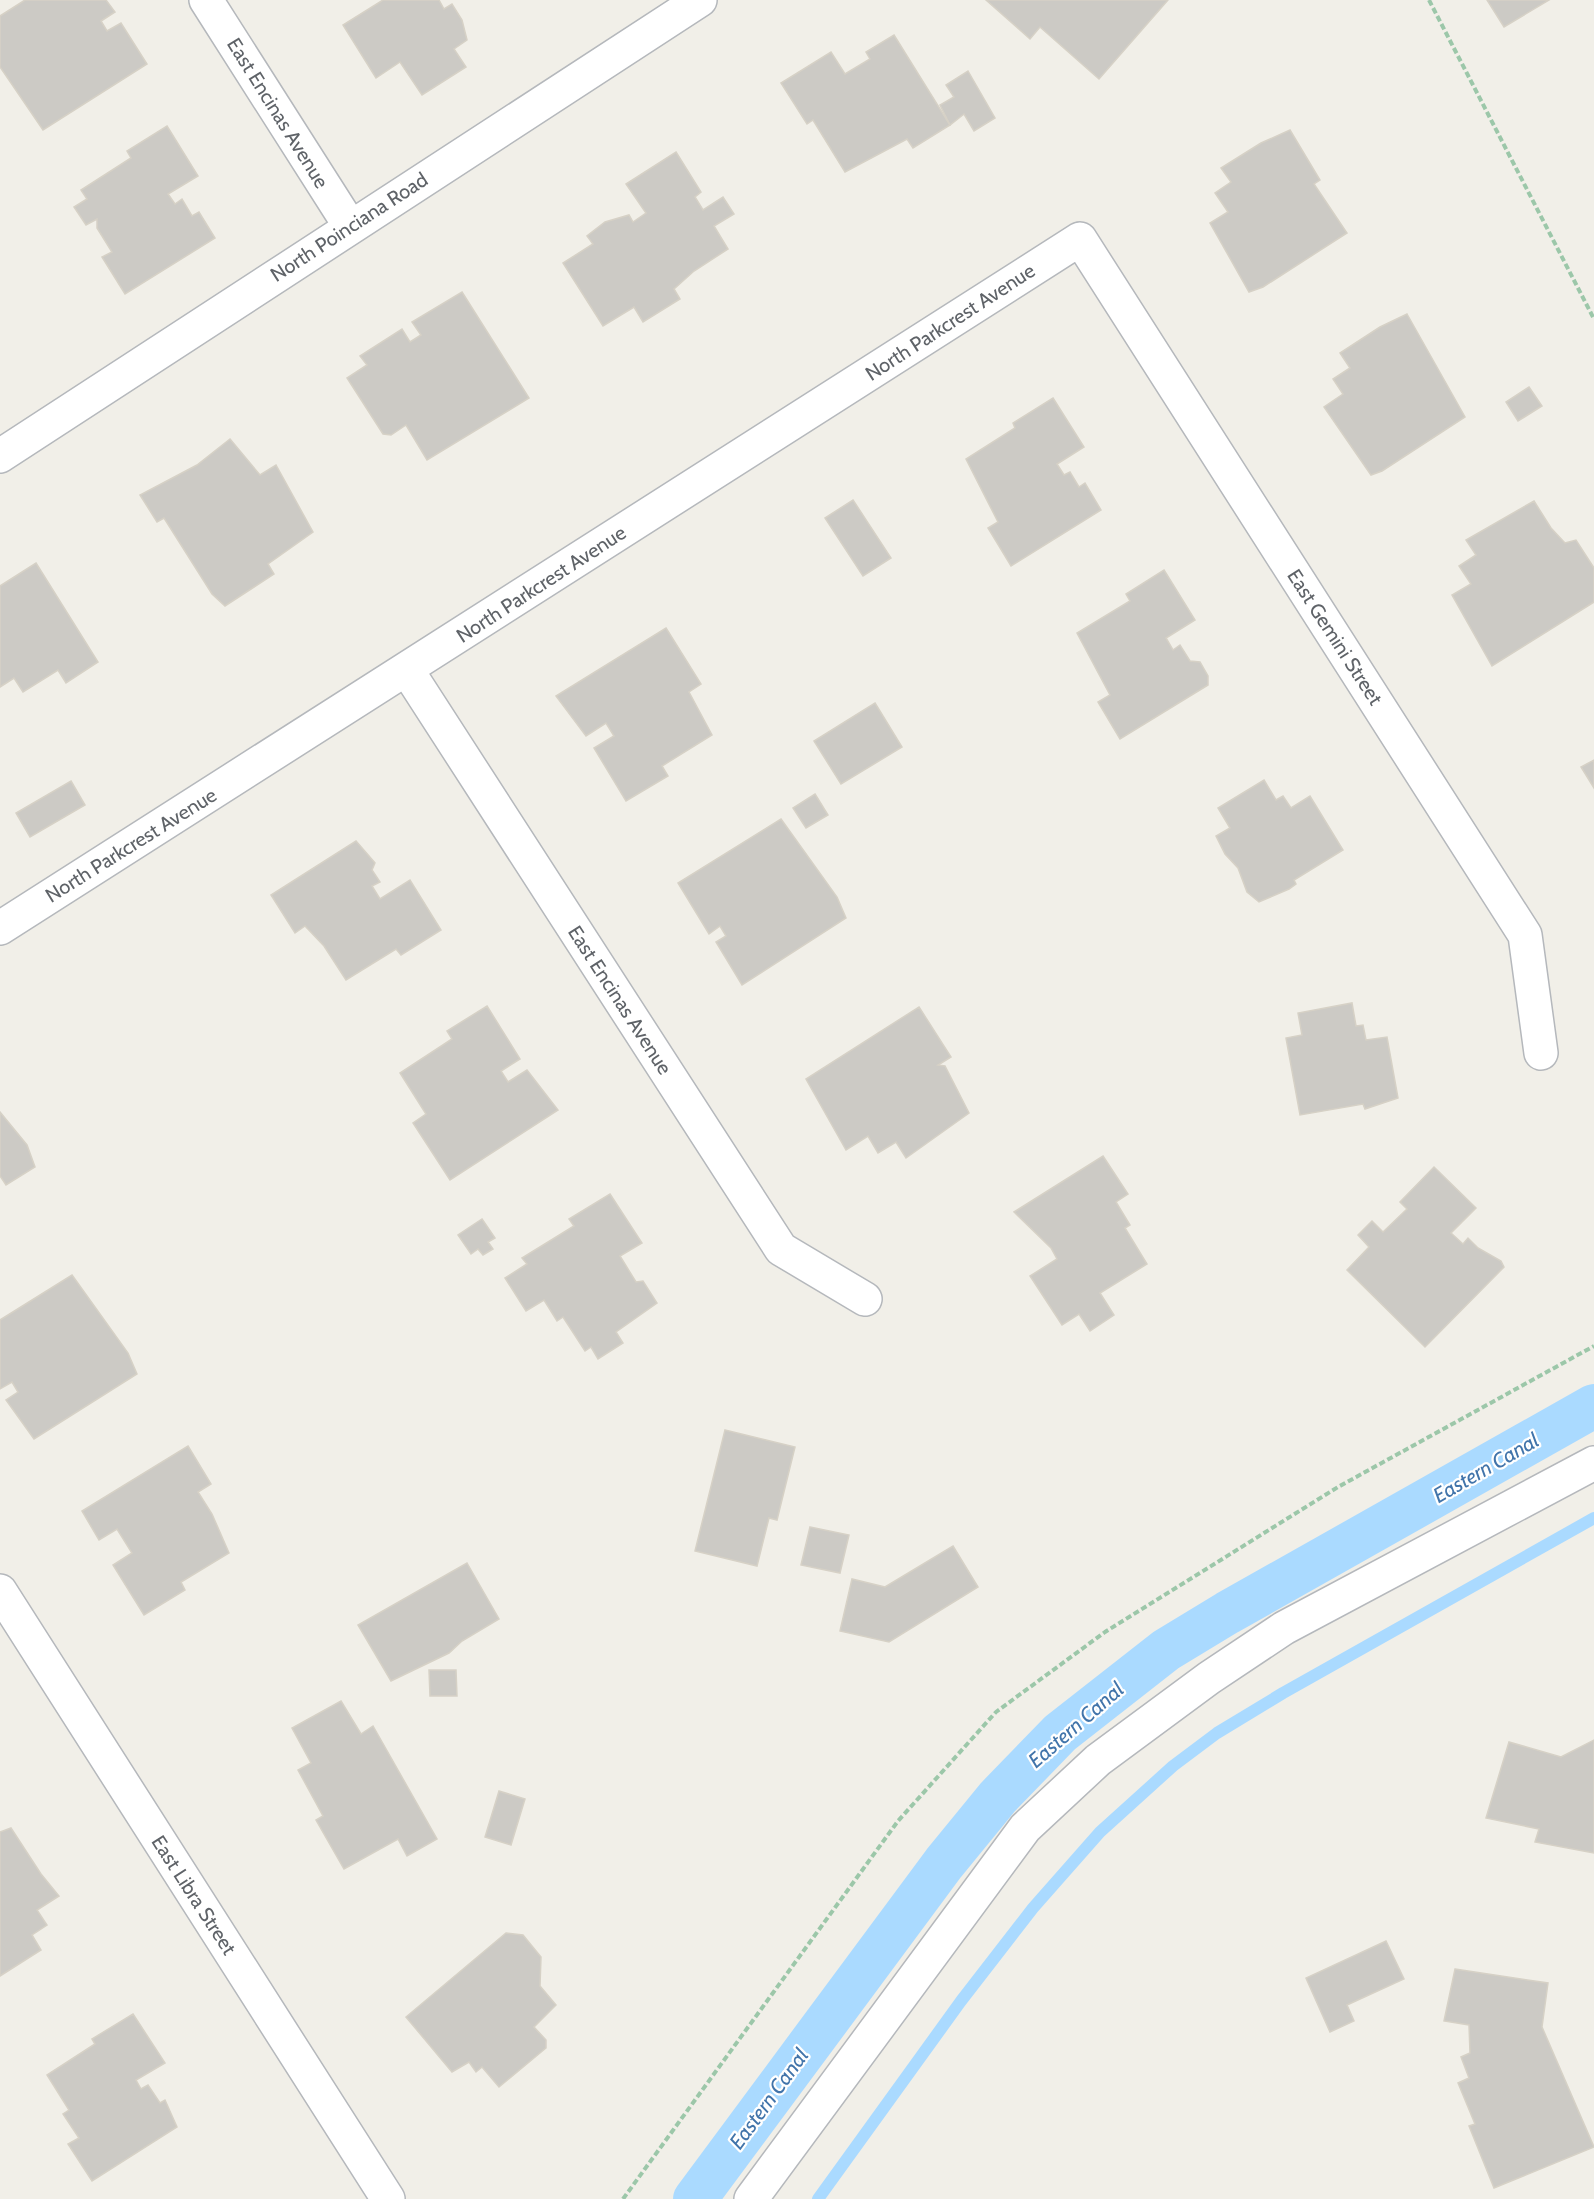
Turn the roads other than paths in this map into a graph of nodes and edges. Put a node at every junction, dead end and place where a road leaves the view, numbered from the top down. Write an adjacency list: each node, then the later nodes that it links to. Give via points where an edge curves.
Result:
1 (206, 0): 3 (street, East Encinas Avenue)
2 (700, 0): 3 (street, North Poinciana Road)
3 (350, 226): 5 (street, North Poinciana Road)
4 (1080, 239): 6 (street, North Parkcrest Avenue); 8 (street, East Gemini Street, via 1525,935)
5 (0, 456)
6 (407, 670): 7 (street, North Parkcrest Avenue); 9 (street, East Encinas Avenue, via 782,1250)
7 (0, 928)
8 (1541, 1053)
9 (865, 1299)
10 (1594, 1463): 13 (street, via 1284,1628 1098,1760 1025,1828)
11 (0, 1591): 12 (street, East Libra Street)
12 (388, 2199)
13 (751, 2199)

